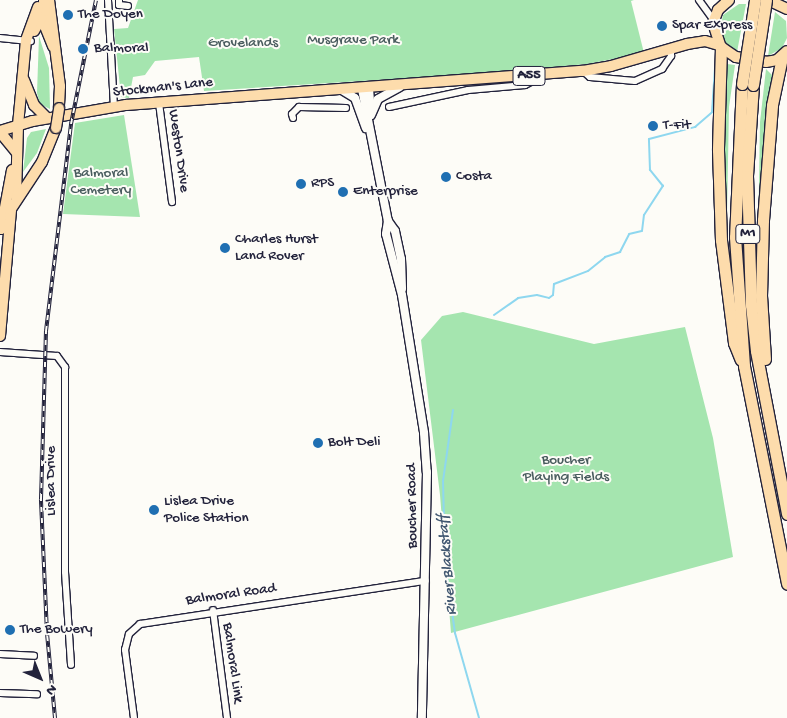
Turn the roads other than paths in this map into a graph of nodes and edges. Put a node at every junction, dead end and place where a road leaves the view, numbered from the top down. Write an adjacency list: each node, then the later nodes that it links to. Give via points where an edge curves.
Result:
1 (49, 0): 17 (main road)
2 (108, 0): 32 (street)
3 (119, 0): 9 (street, via 119,5)
4 (755, 0): 24 (highway, M1, bridge)
5 (767, 0): 10 (main road); 24 (highway, M1, bridge)
6 (40, 2): 11 (main road); 14 (main road)
7 (701, 2): 8 (street); 12 (street)
8 (726, 2): 12 (main road, A55)
9 (128, 6)
10 (787, 10)
11 (41, 18): 14 (main road); 17 (main road)
12 (713, 22): 15 (main road, Stockman's Lane / A55); 16 (main road)
13 (0, 38): 14 (street)
14 (29, 41): 22 (main road)
15 (687, 44): 16 (main road, Stockman's Lane / A55, via 705,41); 18 (main road, Stockman's Lane / A55)
16 (720, 46): 19 (main road, A55, via 746,60 773,61); 49 (highway, M1, via 718,150 721,240 734,343)
17 (54, 48): 44 (main road, bridge, via 60,86 56,128 42,162)
18 (671, 49): 20 (main road, Stockman's Lane / A55); 23 (street, Stockman's Lane, via 668,62 650,77 634,81)
19 (785, 54): 50 (highway, M1, via 772,105 763,220)
20 (611, 66): 21 (main road, Stockman's Lane / A55); 23 (street)
21 (583, 71): 23 (street, Stockman's Lane, via 590,77); 26 (main road, Stockman's Lane / A55)
22 (24, 79): 36 (main road, via 34,105); 38 (main road)
23 (616, 79)
24 (748, 84): 49 (highway, M1, via 735,237); 50 (highway, M1, via 751,305)
25 (402, 86): 26 (main road, Stockman's Lane / A55); 27 (main road, Stockman's Lane / A55); 35 (street, via 382,95)
26 (452, 88): 33 (street, Stockman's Lane)
27 (365, 89): 28 (main road, Stockman's Lane / A55); 35 (street, Boucher Road); 39 (street, Boucher Road)
28 (342, 90): 29 (main road, Stockman's Lane / A55); 41 (street, via 355,98)
29 (313, 92): 30 (main road, Stockman's Lane / A55); 31 (street)
30 (159, 103): 32 (main road, Stockman's Lane / A55); 45 (street, Weston Drive)
31 (314, 106): 34 (street); 37 (street, via 299,107)
32 (114, 107): 36 (main road, Stockman's Lane / A55)
33 (389, 107)
34 (346, 108)
35 (371, 115): 39 (street, Boucher Road)
36 (47, 118): 38 (main road, Stockman's Lane / A55)
37 (293, 118)
38 (18, 126): 40 (main road, A55); 42 (main road)
39 (370, 128): 41 (street, Boucher Road)
40 (0, 132): 42 (main road)
41 (373, 146): 52 (street, Boucher Road, via 388,221 386,234 402,295 424,433 428,506)
42 (16, 152): 43 (main road)
43 (16, 163): 44 (main road); 46 (main road, via 2,217 1,240)
44 (16, 198): 46 (main road, via 10,212)
45 (172, 202)
46 (6, 249): 47 (main road)
47 (0, 336)
48 (0, 352): 57 (street, Lislea Drive, via 57,356 65,367 65,572)
49 (744, 366): 53 (highway, M1)
50 (763, 383): 51 (highway, M1)
51 (787, 514)
52 (426, 581): 54 (street, Balmoral Road); 62 (street, Boucher Road)
53 (787, 584)
54 (212, 610): 60 (street, Balmoral Road, via 147,620 129,634 125,650); 61 (street, Balmoral Link)
55 (0, 654): 56 (street)
56 (34, 656)
57 (71, 666)
58 (0, 693): 59 (street)
59 (37, 694)
60 (134, 718)
61 (228, 718)
62 (422, 718)

